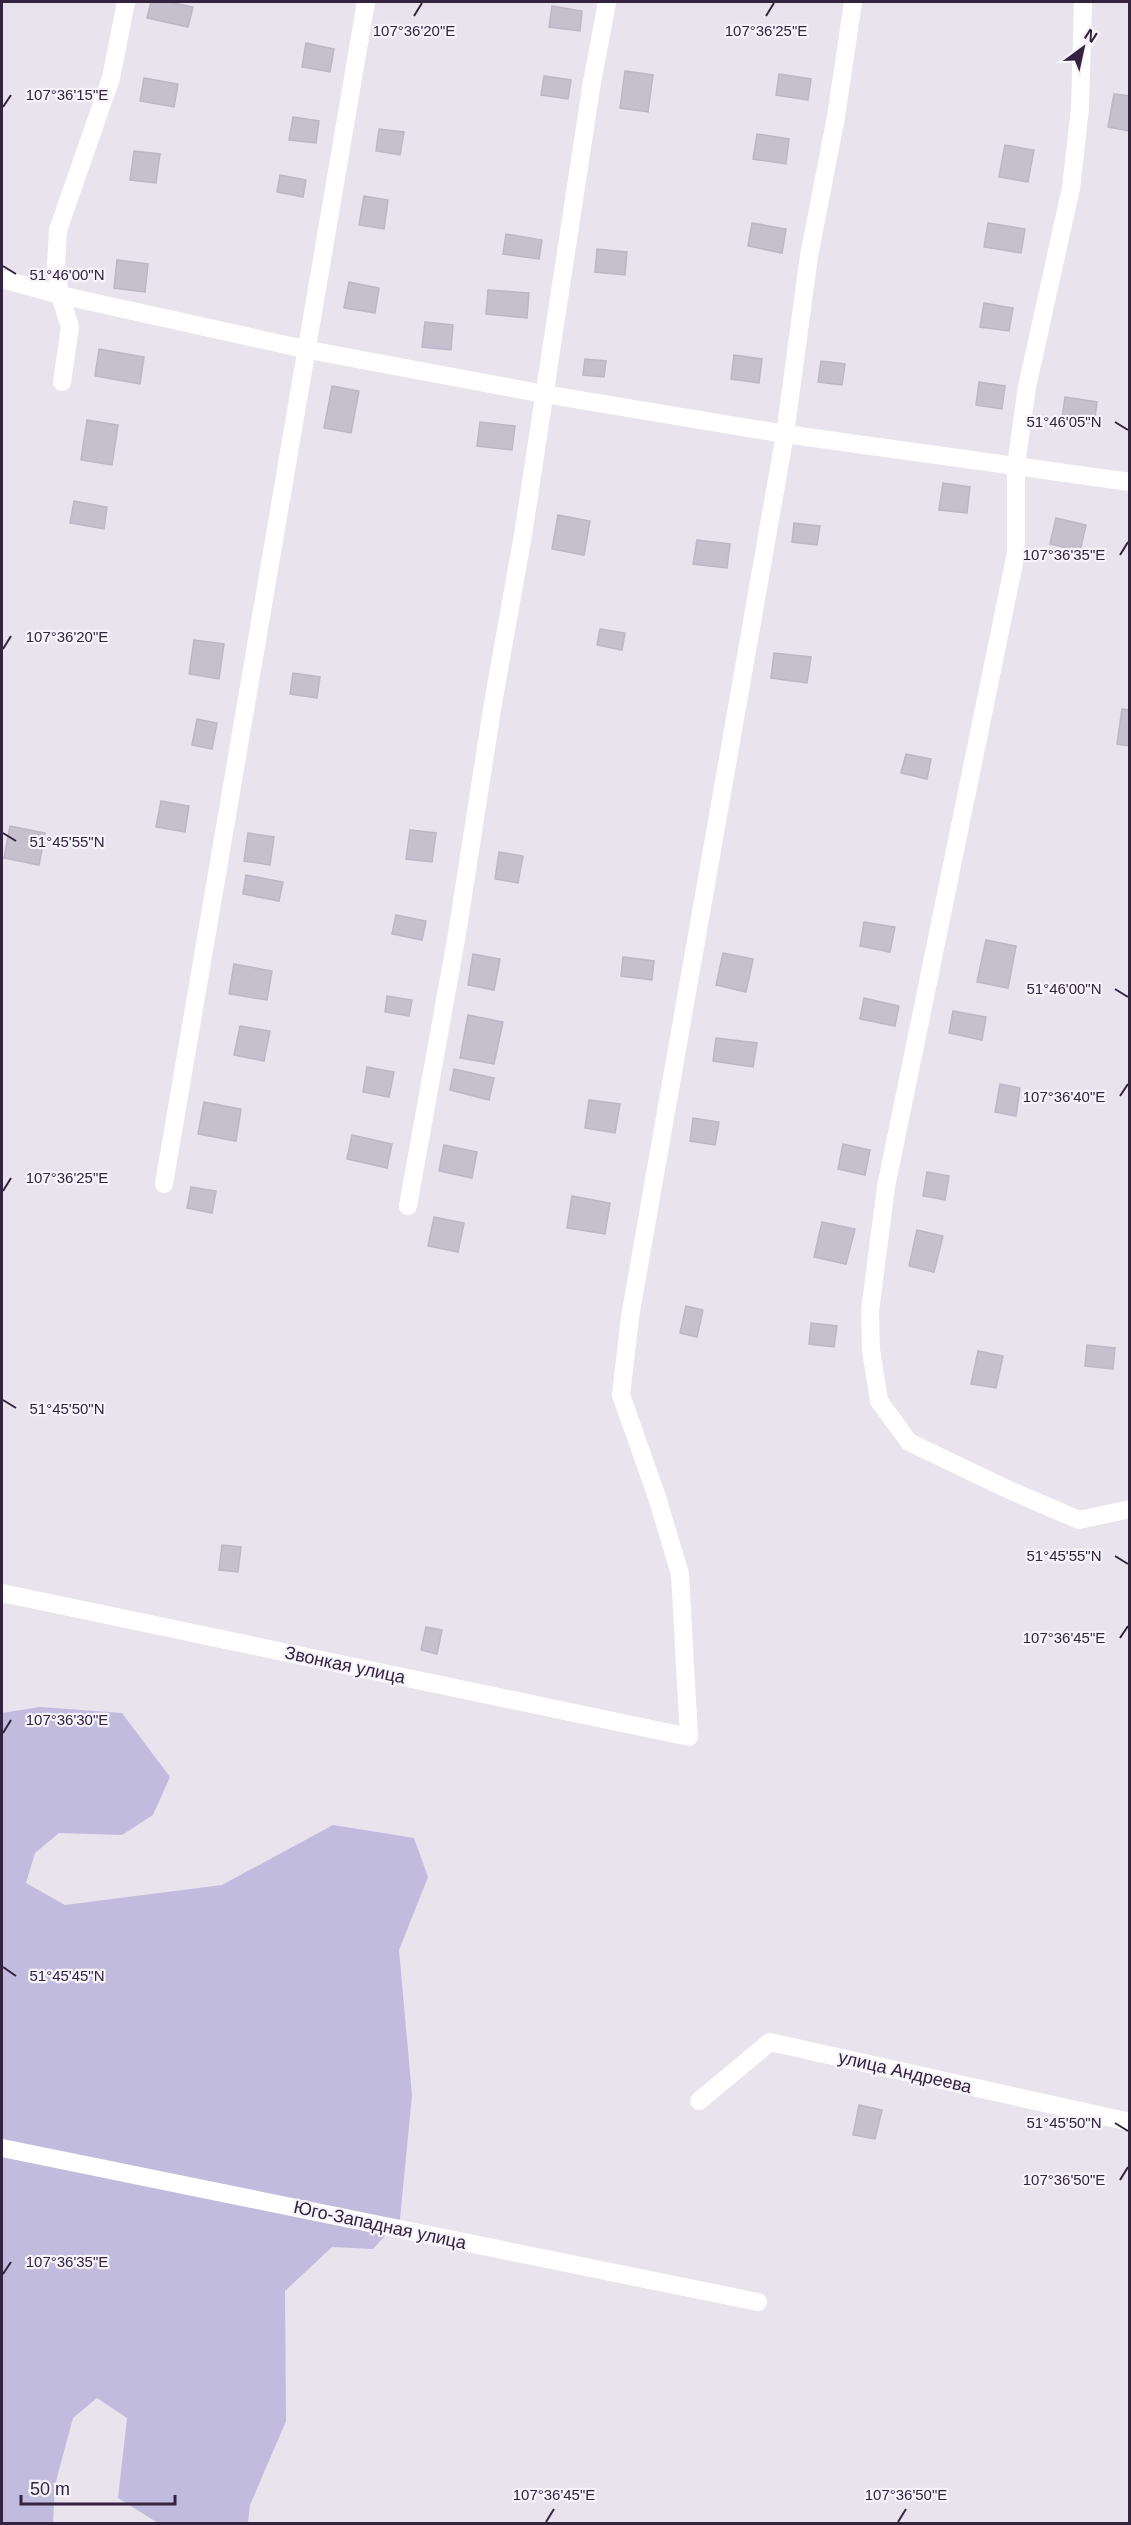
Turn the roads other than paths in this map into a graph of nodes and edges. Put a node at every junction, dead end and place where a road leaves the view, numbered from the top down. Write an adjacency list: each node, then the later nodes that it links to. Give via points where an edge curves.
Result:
1 (126, 2): 7 (street, via 111,78 58,230 56,266)
2 (366, 2): 8 (street)
3 (607, 2): 10 (street)
4 (853, 2): 11 (street, via 836,117 808,256)
5 (1083, 2): 12 (street, via 1080,108 1071,188 1027,387)
6 (2, 279): 7 (street)
7 (60, 295): 8 (street); 9 (street, via 70,327)
8 (309, 350): 10 (street); 14 (street)
9 (62, 382)
10 (544, 394): 11 (street); 15 (street, via 458,934)
11 (785, 434): 12 (street); 17 (street, Звонкая улица, via 630,1317 621,1395 680,1574 689,1737)
12 (1016, 465): 13 (street); 16 (street, via 1016,553 886,1187 870,1311 871,1350 879,1401 909,1442 1079,1520)
13 (1130, 482)
14 (164, 1184)
15 (408, 1206)
16 (1130, 1509)
17 (2, 1593)
18 (699, 2101): 19 (street, улица Андреева, via 770,2042)
19 (1130, 2122)
20 (2, 2148): 21 (street, Юго-Западная улица)
21 (758, 2302)

